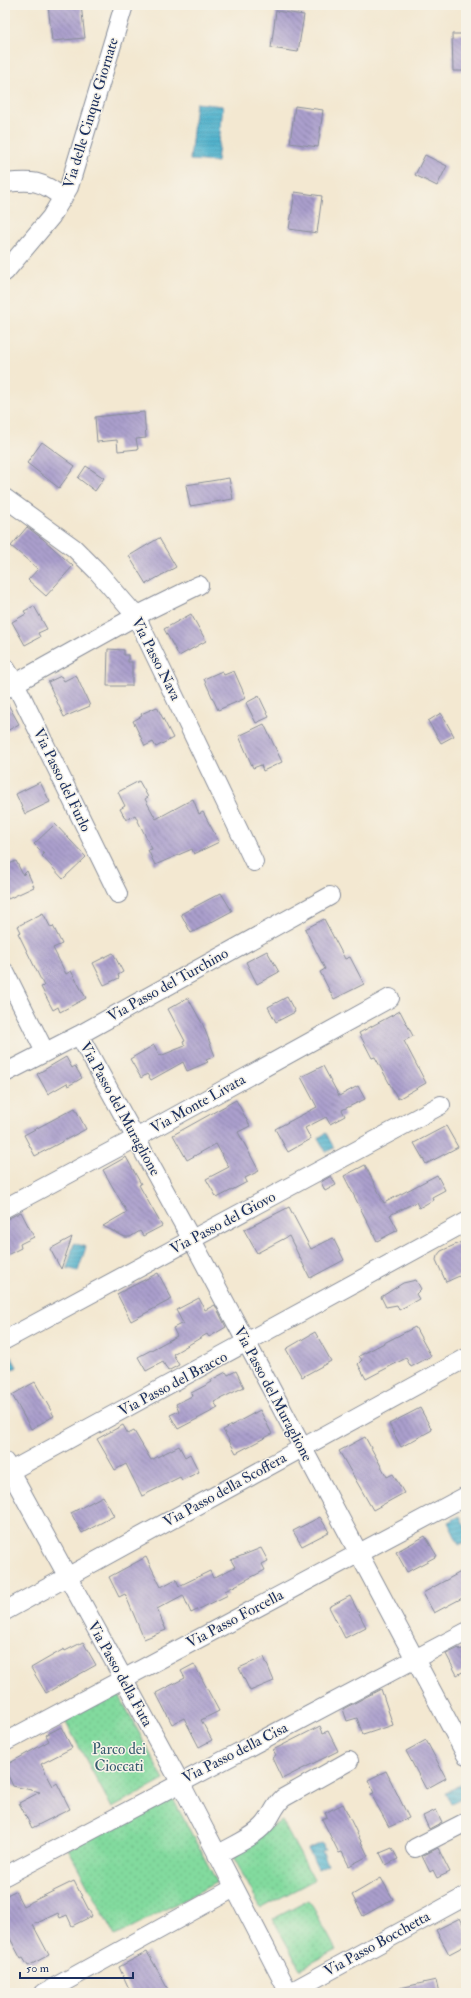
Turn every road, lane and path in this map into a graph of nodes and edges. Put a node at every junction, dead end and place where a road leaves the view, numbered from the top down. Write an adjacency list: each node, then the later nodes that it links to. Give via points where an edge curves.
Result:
1 (124, 5): 3 (street, Via delle Cinque Giornate, via 78,161)
2 (5, 183): 3 (street, via 36,182 49,187)
3 (63, 198): 4 (street, Via delle Cinque Giornate, via 51,217)
4 (7, 266)
5 (5, 498): 7 (street, Via Passo Nava, via 74,548)
6 (199, 585): 7 (street)
7 (136, 616): 9 (street); 10 (street, Via Passo Nava)
8 (5, 667): 9 (street, Via Passo del Furlo)
9 (10, 686): 11 (street, Via Passo del Furlo)
10 (254, 862)
11 (118, 894)
12 (330, 896): 15 (street, Via Passo del Turchino)
13 (5, 972): 16 (street)
14 (390, 998): 19 (street, Via Monte Livata)
15 (79, 1034): 16 (street, Via Passo del Turchino); 19 (street, Via Passo del Muraglione)
16 (45, 1052): 17 (street, Via Passo del Turchino)
17 (5, 1073)
18 (441, 1105): 22 (street, Via Passo del Giovo)
19 (136, 1138): 20 (street, Via Monte Livata); 22 (street, Via Passo del Muraglione)
20 (5, 1208)
21 (466, 1222): 24 (street, Via Passo del Bracco)
22 (192, 1240): 23 (street, Via Passo del Giovo); 24 (street, Via Passo del Muraglione)
23 (5, 1340)
24 (246, 1344): 26 (street, Via Passo del Muraglione); 27 (street, Via Passo del Bracco)
25 (466, 1358): 26 (street, Via Passo della Scoffera)
26 (302, 1448): 29 (street, Via Passo del Muraglione); 30 (street, Via Passo della Scoffera)
27 (7, 1469): 30 (street, Via Passo della Futa)
28 (466, 1496): 29 (street, Via Passo Forcella)
29 (358, 1554): 33 (street, Via Passo del Muraglione); 34 (street, Via Passo Forcella)
30 (67, 1577): 31 (street, Via Passo della Scoffera); 34 (street, Via Passo della Futa)
31 (5, 1611)
32 (466, 1632): 33 (street, Via Passo della Cisa)
33 (415, 1660): 36 (street, Via Passo del Muraglione); 38 (street, Via Passo della Cisa)
34 (122, 1678): 35 (street, Via Passo Forcella); 38 (street, Via Passo della Futa)
35 (5, 1742)
36 (466, 1755)
37 (349, 1761): 41 (street, via 283,1798 274,1808 268,1821 258,1830)
38 (180, 1782): 41 (street, Via Passo della Futa); 42 (street, Via Passo della Cisa)
39 (466, 1822): 40 (street)
40 (415, 1848)
41 (217, 1855): 43 (street, Via Passo della Futa)
42 (5, 1876)
43 (234, 1888): 45 (street); 46 (street, Via Passo della Futa)
44 (466, 1896): 46 (street, Via Passo Bocchetta)
45 (44, 1993)
46 (289, 1993)

